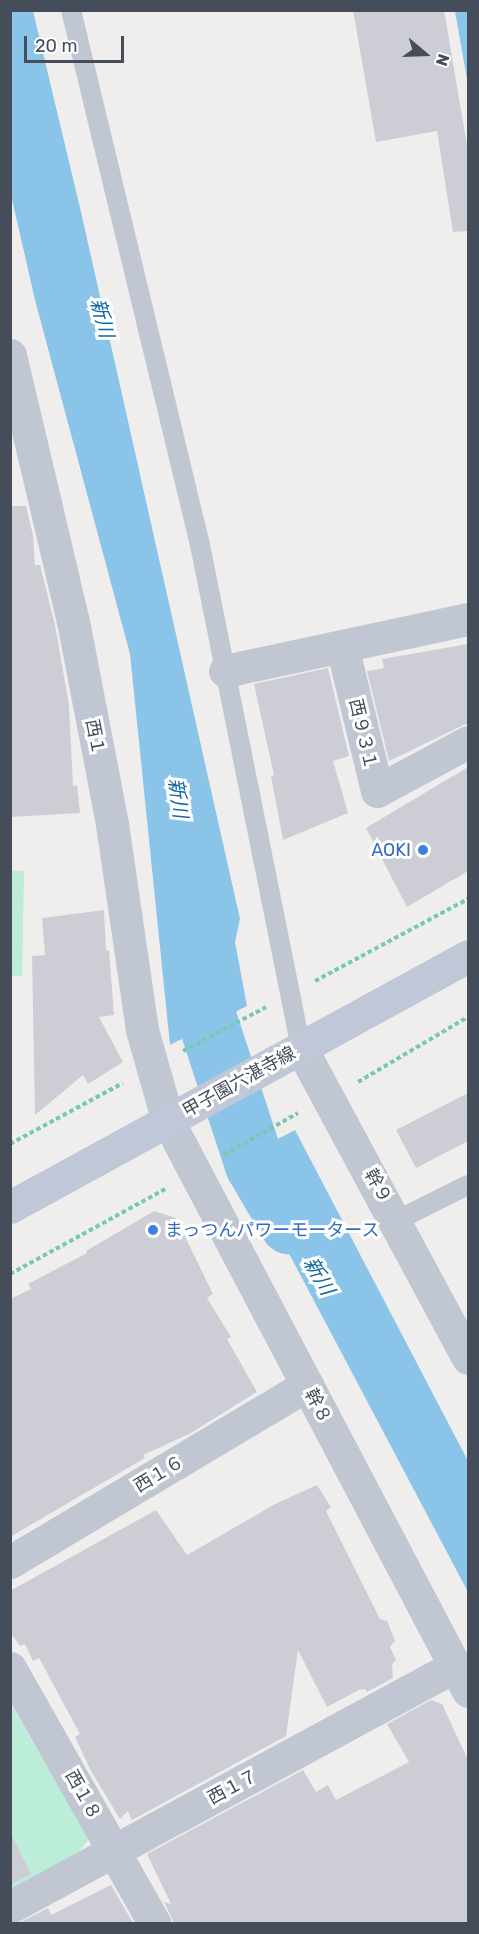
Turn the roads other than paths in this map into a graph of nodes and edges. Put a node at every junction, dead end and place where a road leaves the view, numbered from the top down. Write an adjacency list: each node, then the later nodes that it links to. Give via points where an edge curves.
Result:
1 (71, 10): 5 (lane, via 189,500)
2 (13, 376): 9 (street, 西１, via 75,632 112,824 142,1030 161,1063)
3 (468, 620): 4 (street)
4 (342, 646): 5 (street); 6 (street, 西９３１, via 377,791)
5 (225, 671): 8 (lane, via 290,994)
6 (468, 742)
7 (468, 956): 8 (main road, 甲子園六湛寺線)
8 (288, 1055): 9 (main road, 甲子園六湛寺線); 12 (street, 幹９, via 329,1099)
9 (180, 1115): 11 (main road, 甲子園六湛寺線); 14 (street, 幹８)
10 (468, 1185): 12 (lane)
11 (10, 1207)
12 (396, 1221): 13 (street, 幹９)
13 (468, 1358)
14 (307, 1385): 15 (street, 西１６); 17 (street, 幹８)
15 (10, 1562)
16 (10, 1668): 18 (street, 西１８)
17 (462, 1679): 18 (street, 西１７)
18 (114, 1851): 19 (street, 西１７); 20 (street, 西１８)
19 (10, 1907)
20 (155, 1923)

